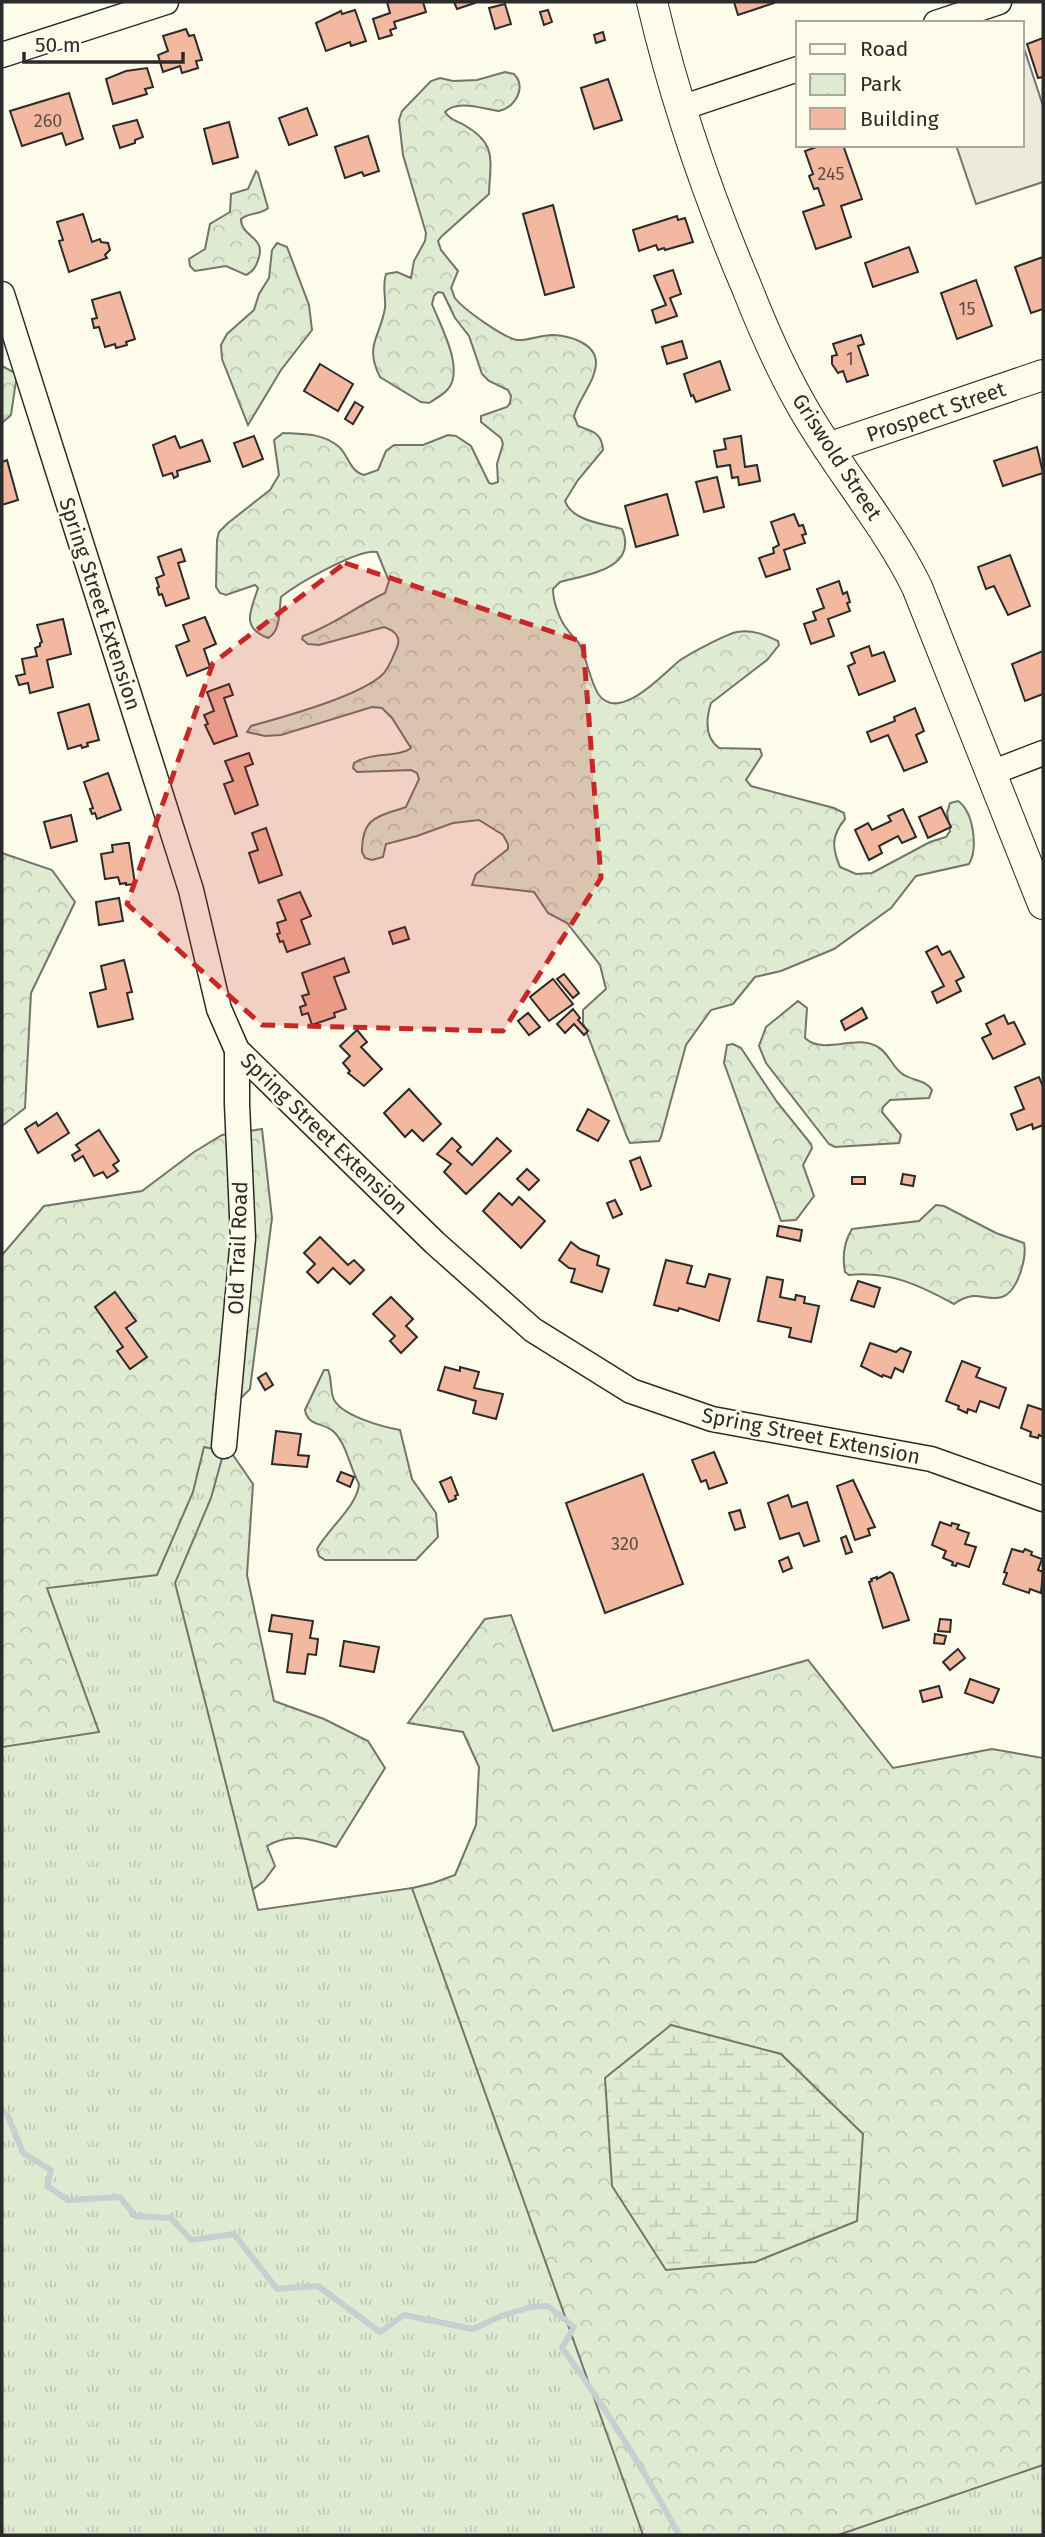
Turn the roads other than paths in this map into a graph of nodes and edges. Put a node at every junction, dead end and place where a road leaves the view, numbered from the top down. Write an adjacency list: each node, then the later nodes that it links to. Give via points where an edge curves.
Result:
1 (166, 2): 5 (street)
2 (652, 2): 7 (main road, Griswold Street)
3 (999, 2): 4 (street)
4 (942, 21)
5 (2, 55)
6 (796, 70): 7 (street)
7 (681, 108): 10 (main road, Griswold Street, via 765,333)
8 (2, 295): 14 (street, Spring Street Extension, via 191,890 219,1009)
9 (1043, 375): 10 (main road, Prospect Street)
10 (828, 449): 12 (main road, Griswold Street, via 907,568)
11 (1043, 753): 12 (street)
12 (991, 773): 13 (main road, Griswold Street)
13 (1043, 904)
14 (237, 1050): 15 (street, Old Trail Road, via 243,1238); 16 (street, Spring Street Extension, via 435,1243 533,1330 631,1391 712,1419 931,1459)
15 (224, 1446)
16 (1043, 1499)

